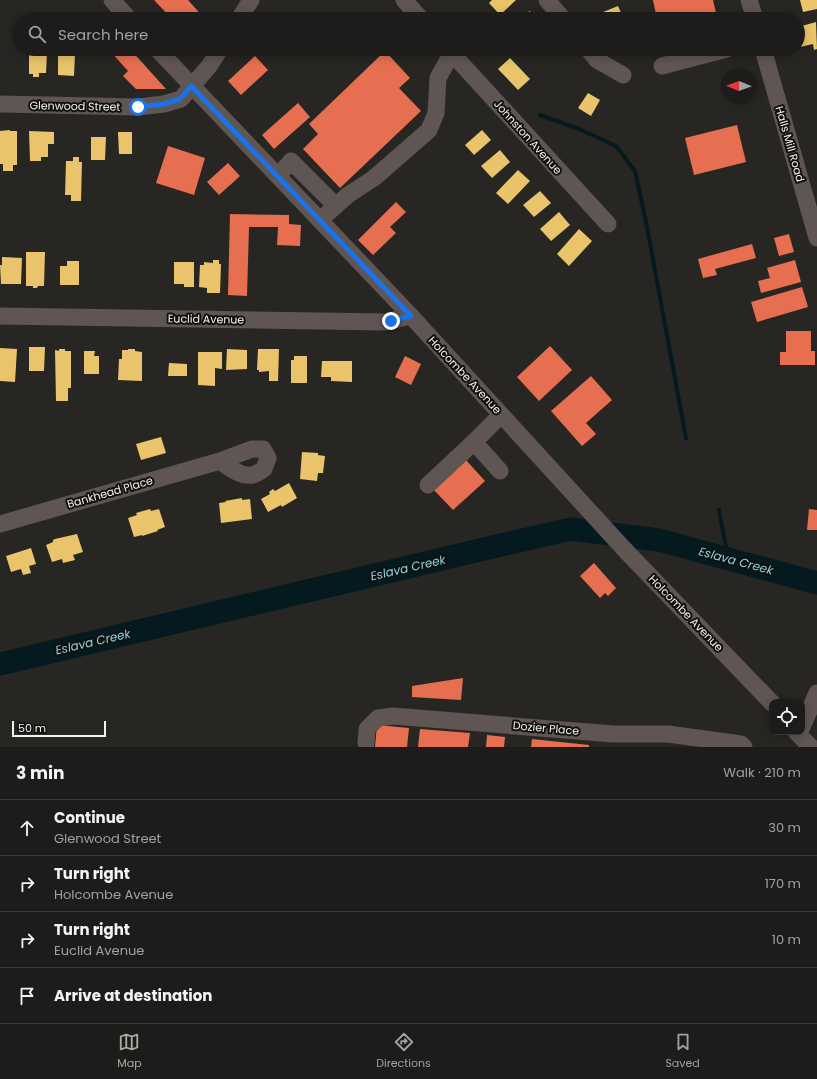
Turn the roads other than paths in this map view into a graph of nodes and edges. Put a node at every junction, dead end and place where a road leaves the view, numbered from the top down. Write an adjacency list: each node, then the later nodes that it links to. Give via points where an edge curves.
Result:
1 (112, 0): 6 (street)
2 (251, 0): 7 (street)
3 (404, 0): 8 (street)
4 (547, 0): 9 (street)
5 (749, 0): 10 (street)
6 (123, 12)
7 (243, 12)
8 (415, 12)
9 (557, 12)
10 (753, 12)
11 (163, 56): 20 (street, Holcombe Avenue)
12 (216, 56): 20 (street, Glenwood Street)
13 (448, 56): 23 (street, via 438,78 436,113 429,130 374,178)
14 (455, 56): 25 (street, Johnston Avenue)
15 (594, 56): 19 (street)
16 (700, 56): 18 (street)
17 (765, 56): 26 (street, Halls Mill Road)
18 (662, 66)
19 (624, 75)
20 (191, 86): 21 (street, Glenwood Street, via 180,99 138,107); 22 (street, Holcombe Avenue)
21 (0, 104)
22 (278, 176): 23 (street, via 291,161); 24 (street, Holcombe Avenue)
23 (336, 206): 24 (street)
24 (320, 220): 28 (street, Holcombe Avenue)
25 (608, 224)
26 (817, 238)
27 (0, 316): 28 (street, Euclid Avenue, via 385,322)
28 (411, 316): 29 (street, Holcombe Avenue)
29 (501, 415): 30 (street); 36 (street, Holcombe Avenue, via 625,550)
30 (474, 442): 32 (street); 33 (street)
31 (220, 461): 34 (street, Bankhead Place)
32 (500, 471)
33 (428, 485)
34 (0, 524)
35 (817, 693): 37 (street)
36 (769, 700)
37 (805, 720)
38 (798, 735): 41 (street)
39 (366, 743): 40 (street, Dozier Place, via 367,729 378,718 393,716 613,734 668,734 741,744)
40 (744, 747)
41 (811, 747)

